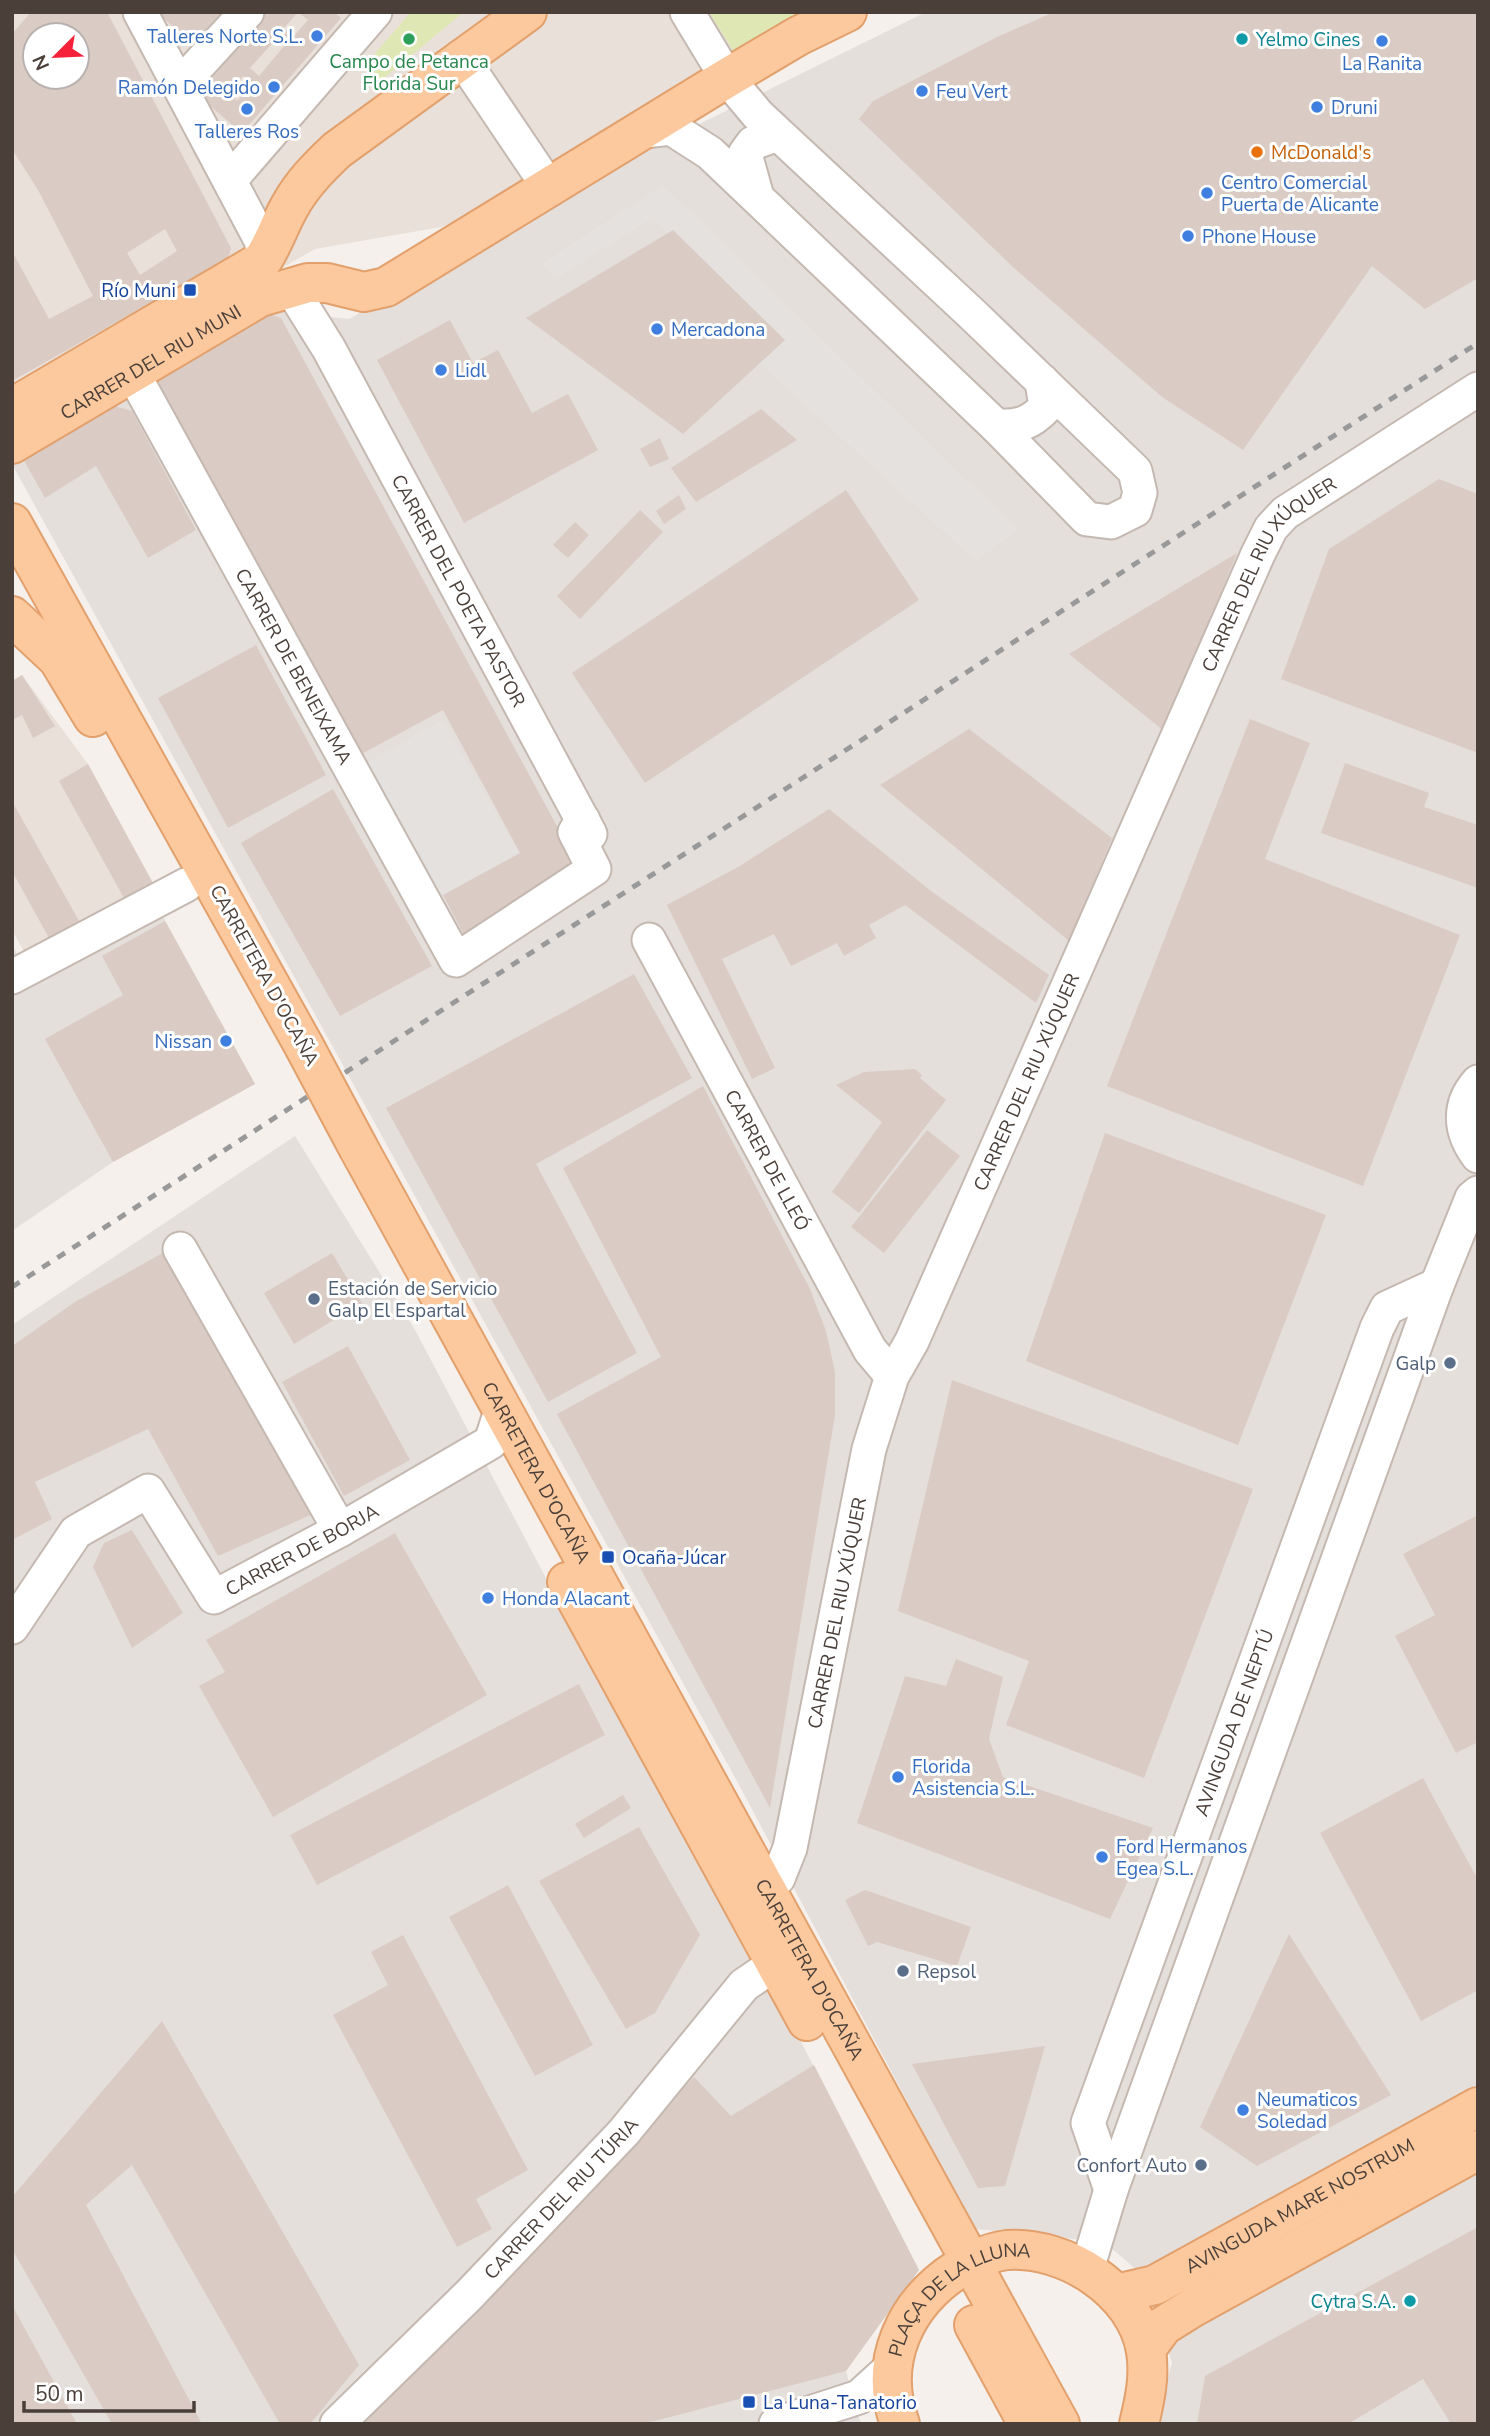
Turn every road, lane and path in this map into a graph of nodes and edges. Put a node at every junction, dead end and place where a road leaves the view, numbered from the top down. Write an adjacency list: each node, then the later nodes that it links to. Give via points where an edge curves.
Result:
1 (140, 12): 9 (street)
2 (247, 12): 9 (street)
3 (527, 12): 7 (main road)
4 (687, 12): 8 (street)
5 (847, 12): 8 (main road)
6 (374, 13): 12 (street)
7 (461, 57): 13 (street); 15 (main road, via 318,167 289,207)
8 (727, 78): 10 (main road); 11 (street)
9 (179, 86): 12 (street)
10 (644, 131): 13 (main road); 14 (street, via 671,128 710,153)
11 (777, 134): 14 (street, via 753,143 745,154); 20 (street)
12 (230, 179): 15 (street)
13 (550, 189): 17 (main road, via 386,287)
14 (757, 198): 23 (street)
15 (268, 252): 16 (main road); 22 (main road, CARRER DEL RIU MUNI)
16 (292, 288): 17 (main road, CARRER DEL RIU MUNI, via 327,283); 18 (street, CARRER DEL POETA PASTOR); 19 (main road, CARRER DEL RIU MUNI, via 260,297)
17 (363, 292): 18 (street, CARRER DEL POETA PASTOR, via 332,298 323,306)
18 (329, 349): 29 (street, CARRER DEL POETA PASTOR, via 586,827 575,832 594,869)
19 (132, 372): 24 (main road, CARRER DEL RIU MUNI); 29 (street, CARRER DE BENEIXAMA)
20 (1042, 381): 23 (street, via 1046,407 1035,419 1017,427); 23 (street, via 1135,471 1140,493 1135,510 1111,522 1087,519)
21 (1478, 389): 38 (street, CARRER DEL RIU XÚQUER, via 1285,513 1271,528 912,1341)
22 (12, 408)
23 (996, 426)
24 (12, 444)
25 (12, 523): 31 (main road, CARRETERA D'OCAÑA)
26 (12, 616): 27 (main road, CARRETERA D'OCAÑA, via 58,659 76,686)
27 (186, 886): 30 (street); 31 (main road, CARRETERA D'OCAÑA)
28 (649, 940): 38 (street, CARRER DE LLEÓ, via 870,1350)
29 (456, 960)
30 (12, 978)
31 (294, 1054): 39 (main road, CARRETERA D'OCAÑA, bridge)
32 (1478, 1061): 33 (street)
33 (1473, 1088): 34 (street, via 1462,1126)
34 (1478, 1156)
35 (1478, 1193): 37 (street)
36 (180, 1249): 40 (street)
37 (1437, 1285): 46 (street); 46 (street, AVINGUDA DE NEPTÚ, via 1387,1308 1377,1328 1088,2123)
38 (892, 1376): 42 (street, CARRER DEL RIU XÚQUER, via 869,1449 790,1848 778,1878)
39 (496, 1425): 40 (street, CARRER DE BORJA, via 433,1475); 42 (main road, CARRETERA D'OCAÑA); 43 (main road, CARRETERA D'OCAÑA)
40 (340, 1530): 41 (street, CARRER DE BORJA, via 214,1597 148,1491 76,1532)
41 (12, 1627)
42 (763, 1886): 47 (main road, CARRETERA D'OCAÑA)
43 (775, 1964): 47 (main road, CARRETERA D'OCAÑA); 52 (street, CARRER DEL RIU TÚRIA, via 744,1985 624,2132 469,2295)
44 (1478, 2107): 49 (main road, AVINGUDA MARE NOSTRUM, via 1155,2285)
45 (1478, 2150): 50 (main road, AVINGUDA MARE NOSTRUM, via 1195,2306 1163,2326)
46 (1111, 2190): 48 (street)
47 (959, 2269): 48 (main road, PLAÇA DE LA LLUNA, via 1005,2250 1030,2250); 51 (main road, PLAÇA DE LA LLUNA, via 925,2294 906,2321); 55 (main road, CARRETERA D'OCAÑA); 56 (main road, CARRETERA D'OCAÑA)
48 (1087, 2269): 49 (main road, PLAÇA DE LA LLUNA)
49 (1116, 2294): 50 (main road, PLAÇA DE LA LLUNA)
50 (1146, 2349): 57 (main road, PLAÇA DE LA LLUNA, via 1147,2391)
51 (892, 2367): 53 (street, via 859,2397); 54 (main road, PLAÇA DE LA LLUNA)
52 (337, 2424)
53 (776, 2424)
54 (900, 2424)
55 (1028, 2424)
56 (1059, 2424)
57 (1139, 2424)

